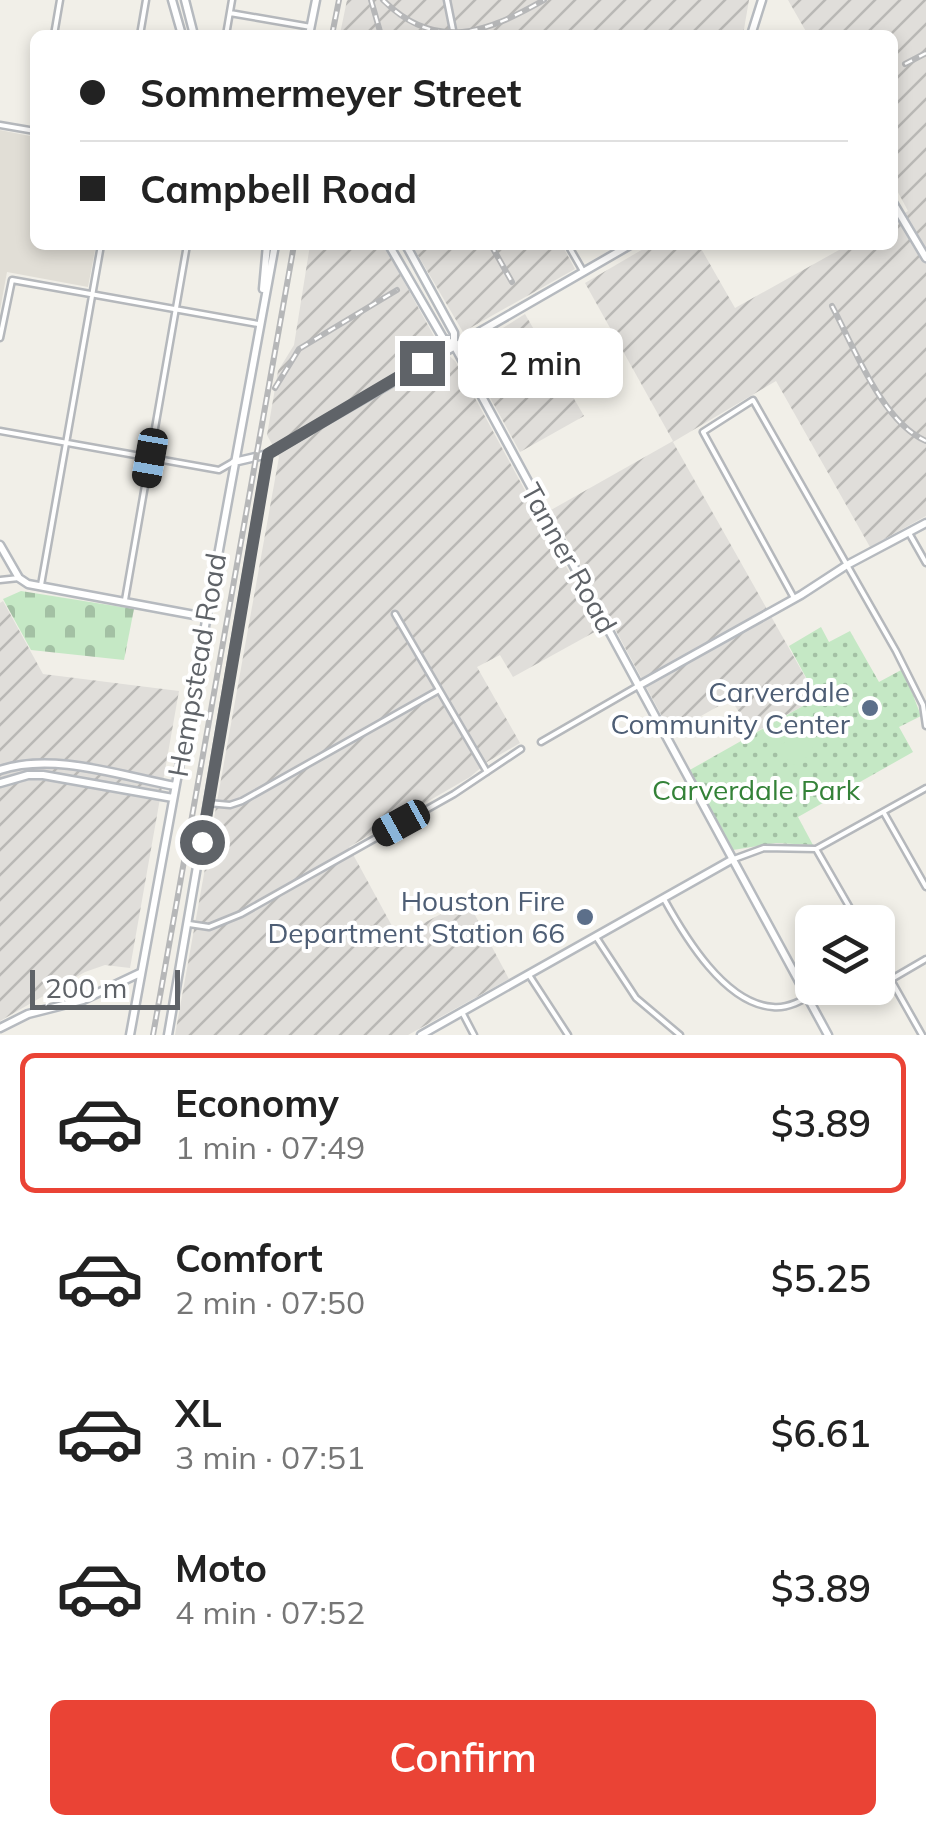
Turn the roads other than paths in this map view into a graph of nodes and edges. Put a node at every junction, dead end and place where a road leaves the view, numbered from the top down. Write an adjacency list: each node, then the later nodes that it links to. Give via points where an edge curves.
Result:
1 (60, 0): 10 (street)
2 (146, 0): 11 (street)
3 (172, 0): 12 (street)
4 (185, 0): 13 (street)
5 (232, 0): 9 (street)
6 (316, 0): 16 (street)
7 (446, 0): 17 (street)
8 (762, 0): 18 (street)
9 (230, 13): 14 (street); 15 (street)
10 (55, 30)
11 (141, 30)
12 (181, 30)
13 (193, 30)
14 (227, 30)
15 (306, 30)
16 (310, 30)
17 (453, 30)
18 (753, 30)
19 (0, 124): 20 (street)
20 (30, 130)
21 (898, 211): 29 (street)
22 (100, 250): 33 (street)
23 (187, 250): 34 (street)
24 (270, 250): 35 (street, Hempstead Road)
25 (392, 250): 32 (street)
26 (409, 250): 30 (street)
27 (571, 250): 31 (street)
28 (621, 250): 31 (street)
29 (926, 258)
30 (420, 271): 32 (street); 37 (street, via 454,333)
31 (583, 271): 37 (street)
32 (410, 277): 37 (street)
33 (92, 293): 34 (street); 36 (street, via 12,280); 39 (street)
34 (176, 309): 35 (street); 41 (street)
35 (258, 324): 42 (street, Hempstead Road)
36 (0, 338)
37 (454, 346): 40 (street); 55 (street, Tanner Road)
38 (0, 431): 39 (street)
39 (66, 442): 41 (street); 50 (street)
40 (268, 454): 42 (street); 68 (street)
41 (150, 458): 42 (street, via 219,470); 52 (street)
42 (234, 462): 54 (street, Hempstead Road)
43 (926, 524): 44 (street)
44 (909, 533): 46 (street); 47 (street)
45 (0, 545): 48 (street)
46 (926, 562)
47 (847, 565): 51 (street); 51 (street, via 754,400 702,432); 57 (street)
48 (19, 578): 49 (street); 50 (street)
49 (0, 580)
50 (40, 587): 52 (street)
51 (794, 598): 55 (street)
52 (125, 602): 54 (street)
53 (396, 614): 56 (street)
54 (206, 617): 65 (street, Hempstead Road)
55 (638, 686): 59 (street); 71 (street, Tanner Road)
56 (439, 690): 62 (street); 68 (street, via 242,801)
57 (924, 704): 58 (street)
58 (926, 726)
59 (542, 742)
60 (522, 749): 62 (street)
61 (72, 767): 63 (street, via 28,764); 64 (street); 65 (street)
62 (486, 772): 75 (street, via 241,914 208,927)
63 (0, 778): 64 (street)
64 (71, 779): 67 (street)
65 (175, 786): 67 (street, Hempstead Road)
66 (926, 788): 69 (street)
67 (173, 798): 78 (street, Hempstead Road)
68 (208, 804): 75 (street)
69 (884, 813): 70 (street); 72 (street)
70 (816, 849): 71 (street, via 764,848); 74 (street)
71 (734, 859): 73 (street); 79 (street, Tanner Road)
72 (926, 887)
73 (664, 900): 76 (street); 83 (street, via 696,951 738,992 775,1008)
74 (848, 905)
75 (186, 924): 88 (street)
76 (596, 938): 80 (street); 92 (street, via 636,998)
77 (926, 960): 81 (street)
78 (141, 972): 86 (street, via 92,997); 87 (street, Hempstead Road)
79 (795, 973)
80 (529, 975): 85 (street); 91 (street)
81 (895, 977)
82 (895, 989): 94 (street)
83 (795, 1000)
84 (812, 1005): 93 (street, Tanner Road)
85 (462, 1012): 89 (street); 90 (street)
86 (0, 1028)
87 (130, 1035)
88 (168, 1035)
89 (422, 1035)
90 (474, 1035)
91 (568, 1035)
92 (680, 1035)
93 (828, 1035)
94 (922, 1035)

